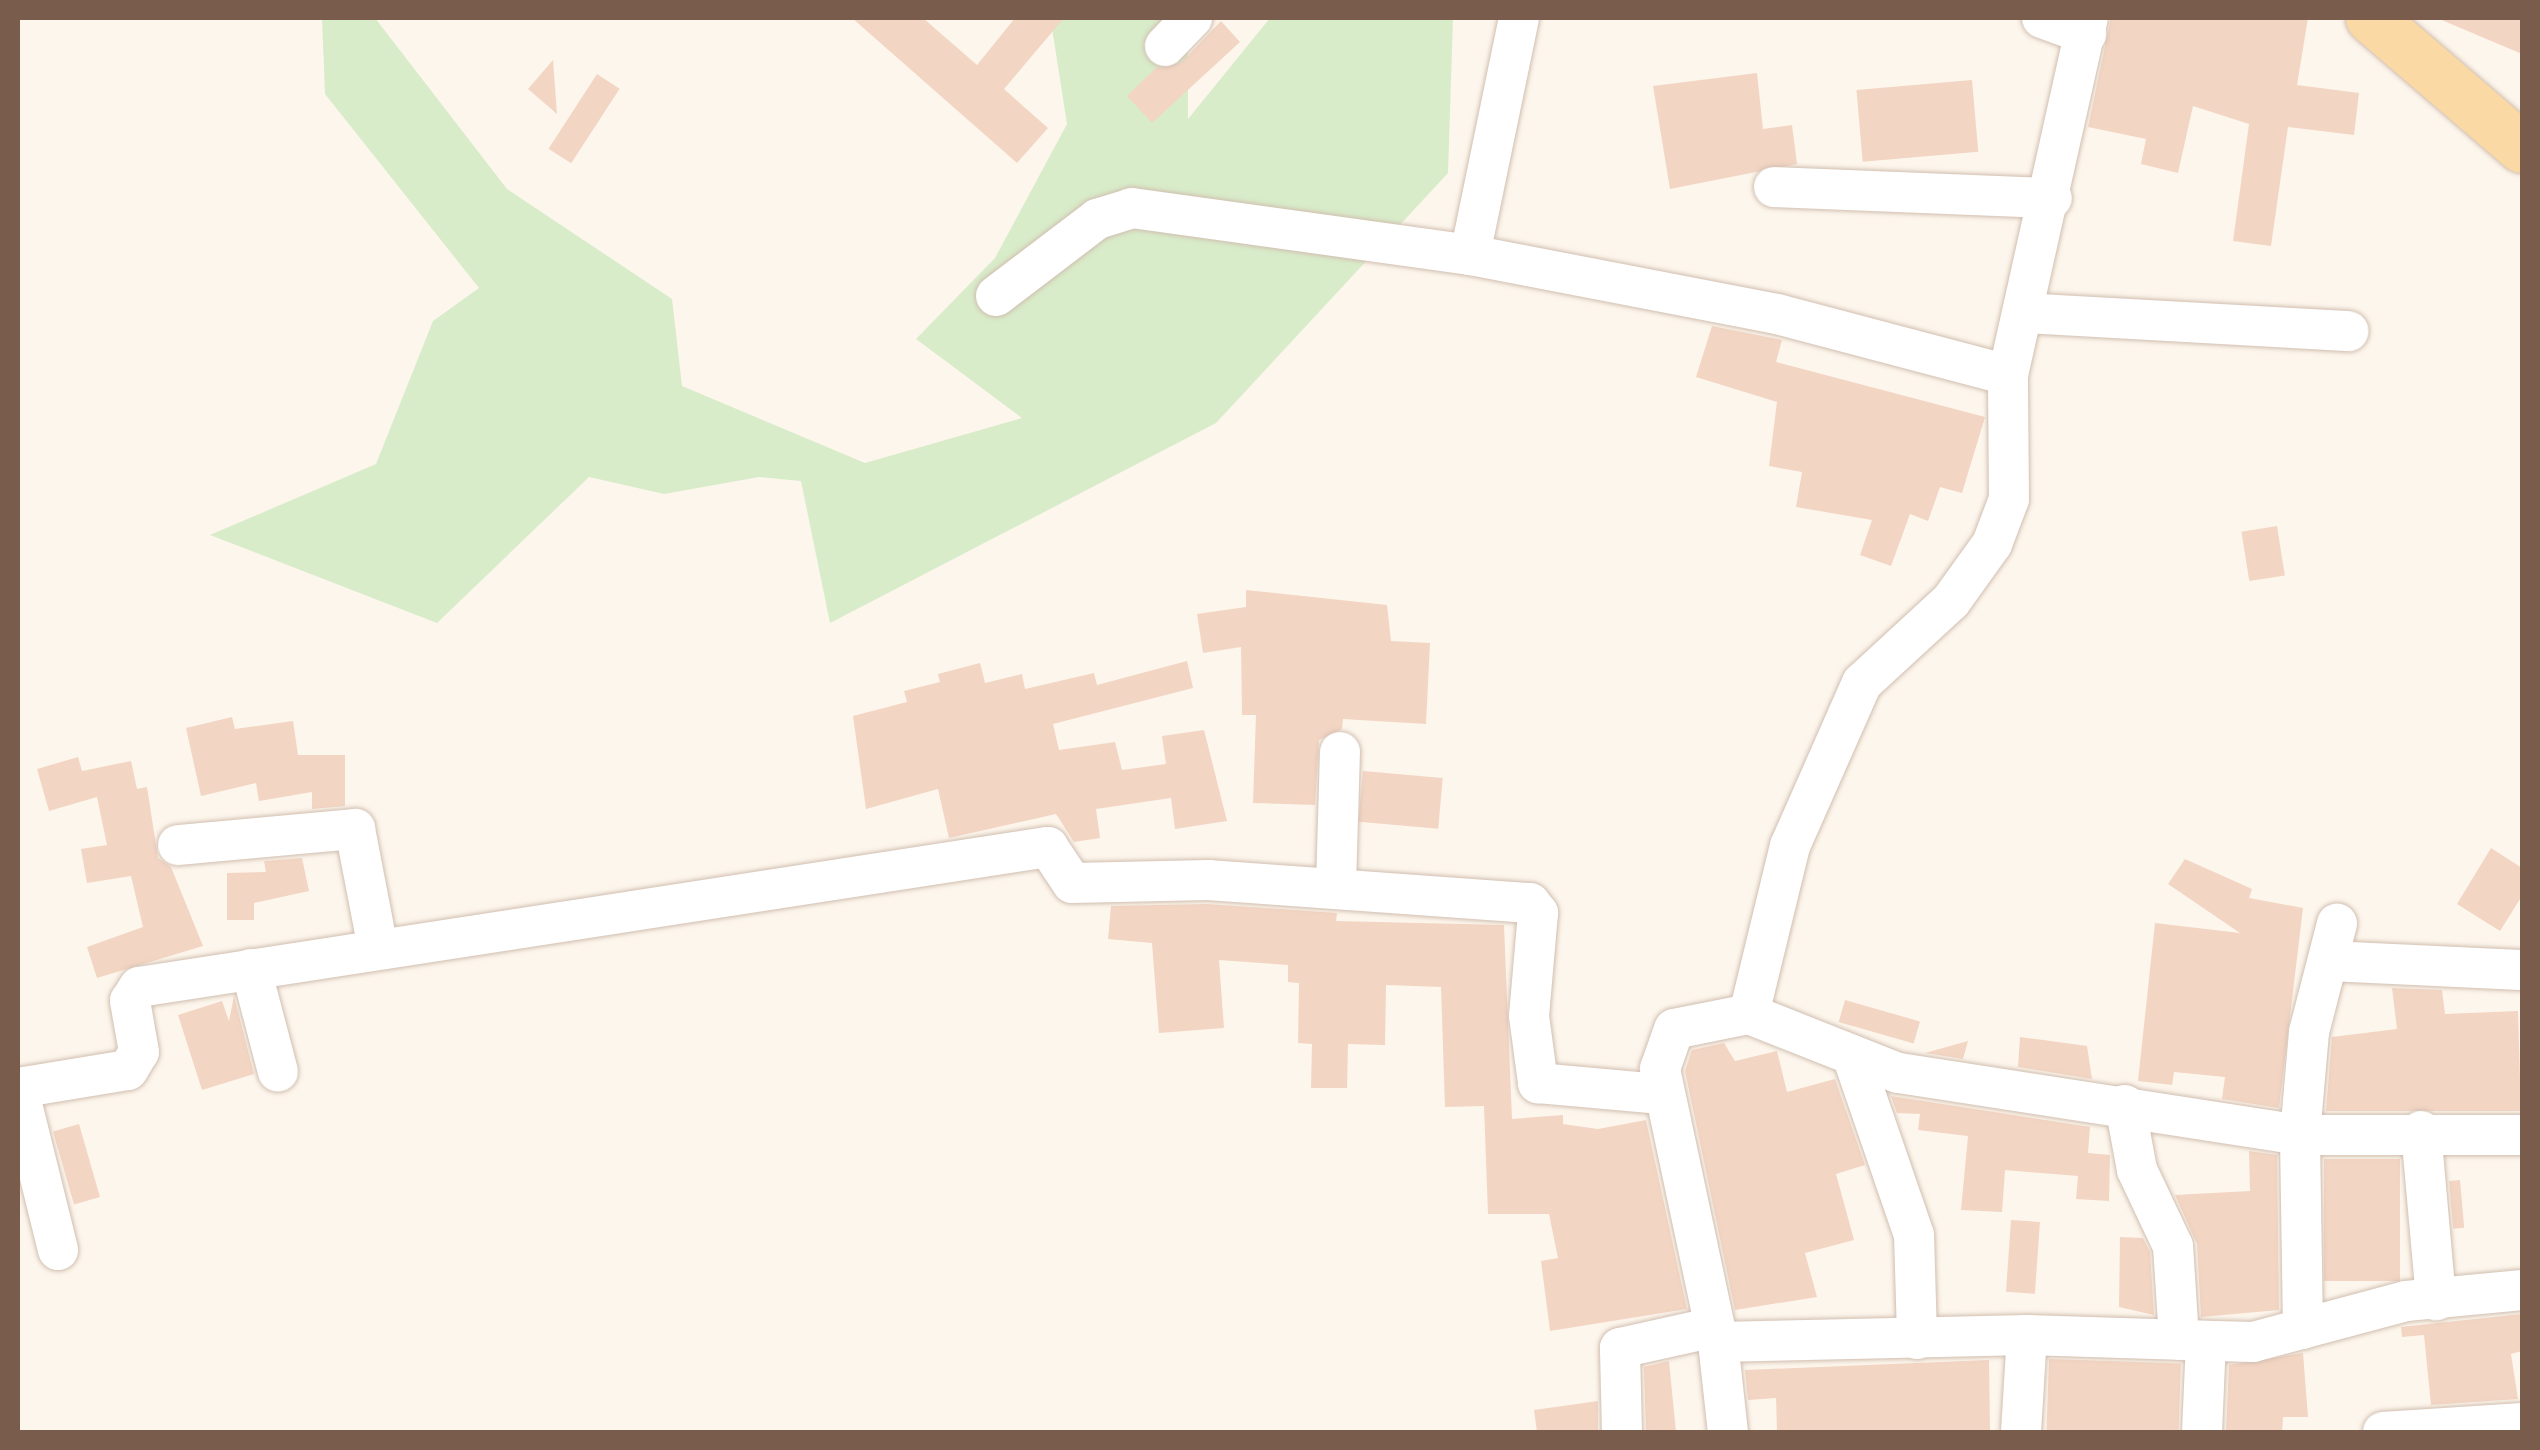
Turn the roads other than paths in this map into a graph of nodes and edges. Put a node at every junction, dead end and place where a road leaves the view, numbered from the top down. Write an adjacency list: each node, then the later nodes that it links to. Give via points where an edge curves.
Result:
1 (1519, 18): 8 (street)
2 (2042, 18): 4 (street)
3 (2371, 18): 5 (main road)
4 (2087, 26): 7 (street)
5 (2522, 148)
6 (1774, 186): 7 (street)
7 (2052, 198): 10 (street)
8 (1470, 256): 9 (street, via 1132,208 1097,219); 12 (street, via 1777,314)
9 (996, 296)
10 (2023, 313): 11 (street); 12 (street)
11 (2349, 332)
12 (2008, 375): 19 (street, via 2009,500 1992,544 1951,600 1862,682 1790,846)
13 (1340, 752): 15 (street)
14 (178, 845): 16 (street, via 355,828)
15 (1336, 886): 16 (street, via 1072,882 1048,846); 23 (street, via 1475,894 1536,907 1529,1016 1538,1082)
16 (378, 948): 17 (street)
17 (252, 969): 21 (street); 22 (street, via 139,988 130,1001 139,1052 128,1070)
18 (2522, 970): 26 (street, via 2333,942 2310,1032)
19 (1748, 1014): 20 (street); 23 (street, via 1674,1029)
20 (1852, 1055): 24 (street, via 1898,1073); 34 (street, via 1914,1235)
21 (278, 1072)
22 (18, 1088): 28 (street)
23 (1662, 1094): 32 (street)
24 (2124, 1106): 26 (street); 35 (street, via 2137,1170 2173,1246)
25 (2422, 1130): 26 (street); 27 (street); 30 (street)
26 (2300, 1135): 31 (street)
27 (2522, 1136)
28 (58, 1250)
29 (2522, 1290): 30 (street)
30 (2436, 1300): 31 (street)
31 (2303, 1328): 35 (street, via 2253,1342)
32 (1717, 1334): 34 (street); 38 (street, via 1620,1348); 39 (street)
33 (2026, 1335): 34 (street); 35 (street); 40 (street)
34 (1918, 1338)
35 (2193, 1340): 41 (street)
36 (2522, 1423): 37 (street)
37 (2428, 1431): 42 (street)
38 (1622, 1432)
39 (1728, 1432)
40 (2021, 1432)
41 (2202, 1432)
42 (2383, 1432)

